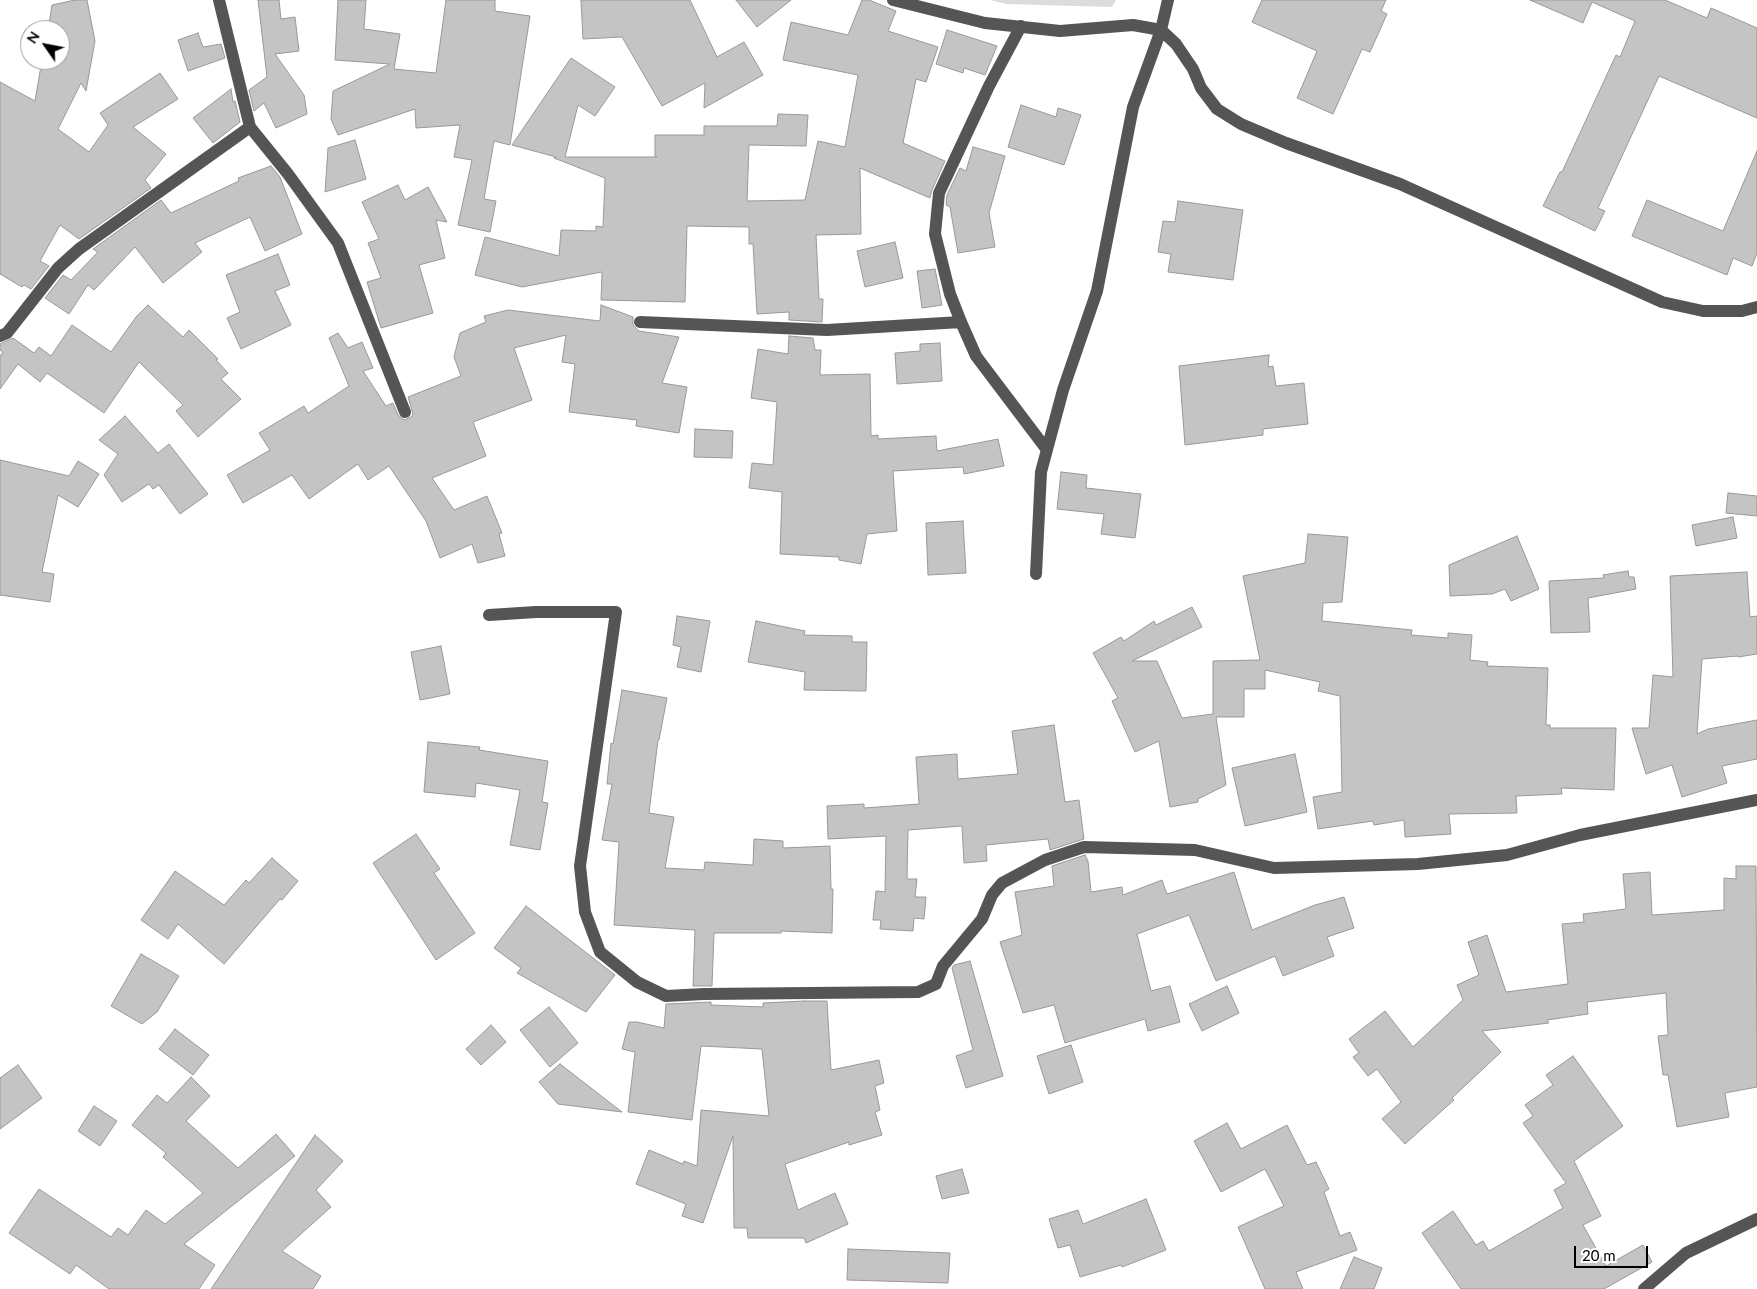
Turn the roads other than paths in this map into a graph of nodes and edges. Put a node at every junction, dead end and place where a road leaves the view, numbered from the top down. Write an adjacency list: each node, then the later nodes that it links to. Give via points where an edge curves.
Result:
1 (219, 0): 6 (street)
2 (893, 0): 4 (street, via 985,23)
3 (1168, 0): 5 (street)
4 (1021, 26): 5 (street, via 1060,30 1133,25); 9 (street, via 939,193 935,234 950,294)
5 (1161, 30): 7 (street, via 1176,44 1201,88 1218,109 1240,124 1400,184 1662,302 1703,311 1742,311); 12 (street, via 1133,107 1097,291 1063,390)
6 (250, 127): 10 (street, via 79,248 58,268 7,333); 11 (street, via 338,243)
7 (1757, 307)
8 (640, 322): 9 (street, via 827,330)
9 (961, 322): 12 (street, via 976,356)
10 (0, 336)
11 (405, 412)
12 (1047, 450): 13 (street, via 1041,472)
13 (1036, 574)
14 (489, 615): 15 (street, via 616,612 580,866 585,912 600,952 637,982 666,996 918,992 936,984 943,966 982,919 992,895 1002,882 1044,860 1084,847 1195,850 1274,868 1418,864 1507,855 1580,834)
15 (1757, 800)
16 (1757, 1218): 17 (street, via 1686,1253)
17 (1644, 1289)

